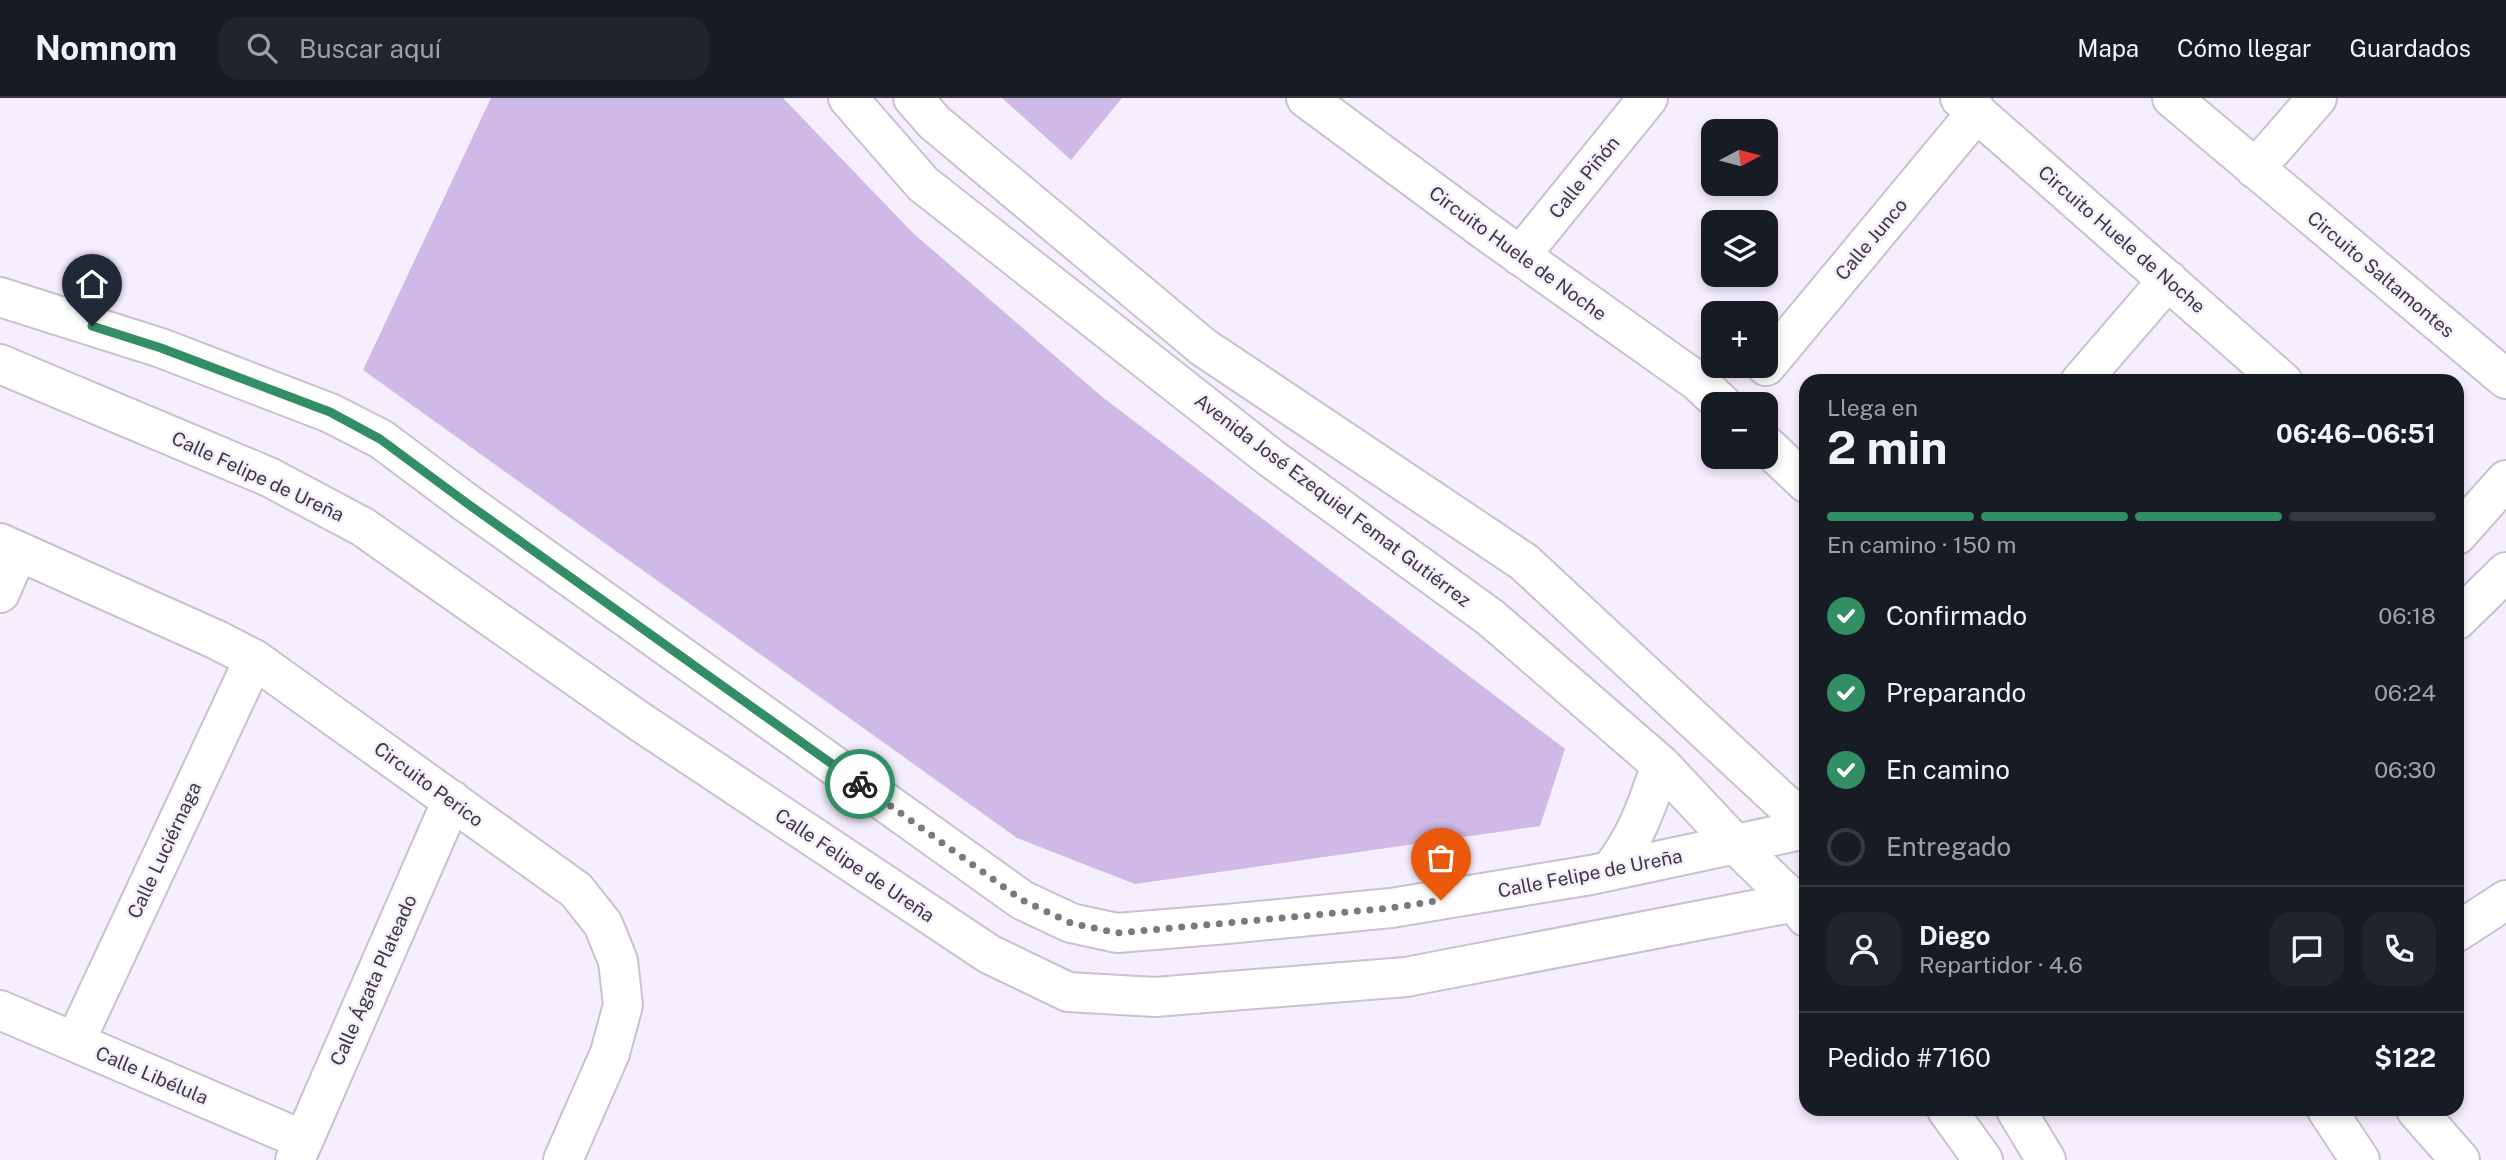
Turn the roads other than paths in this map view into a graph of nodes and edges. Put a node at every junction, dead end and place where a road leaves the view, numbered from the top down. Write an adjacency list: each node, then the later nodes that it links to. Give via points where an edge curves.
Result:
1 (848, 98): 29 (street, Avenida José Ezequiel Femat Gutiérrez, via 923,184 1271,458 1491,618)
2 (913, 98): 31 (street, via 934,122 1203,347 1524,562)
3 (1648, 98): 9 (street, Calle Piñón)
4 (2172, 98): 8 (street, Circuito Saltamontes)
5 (2317, 98): 8 (street)
6 (1312, 100): 9 (street, Circuito Huele de Noche)
7 (1968, 105): 10 (street, Circuito Huele de Noche); 12 (street, Calle Junco)
8 (2255, 169): 17 (street, Circuito Saltamontes)
9 (1520, 256): 18 (street, Circuito Huele de Noche)
10 (2168, 280): 14 (street); 15 (street, Circuito Huele de Noche)
11 (0, 297): 34 (street, Calle Felipe de Ureña, via 161,348 330,412 380,439 1022,900 1071,923 1117,933 1309,916 1391,908)
12 (1778, 350)
13 (0, 364): 37 (street, Calle Felipe de Ureña, via 269,477 363,527 639,721 989,954 1068,992 1155,997 1406,977)
14 (2087, 374)
15 (2274, 374)
16 (1756, 378): 19 (street, Calle Junco)
17 (2506, 379)
18 (1709, 392)
19 (1744, 392)
20 (1778, 456): 21 (street)
21 (1799, 476)
22 (2506, 480): 23 (street)
23 (2464, 527)
24 (9, 547): 26 (street, Circuito Perico); 28 (street, Circuito Perico)
25 (2506, 572): 27 (street)
26 (0, 593)
27 (2464, 613)
28 (254, 659): 30 (street, Circuito Perico); 40 (street, Calle Luciérnaga)
29 (1661, 765): 33 (street, Avenida José Ezequiel Femat Gutiérrez); 34 (street, via 1642,820)
30 (452, 800): 45 (street, Calle Ágata Plateado); 46 (street, Circuito Perico, via 576,890 603,923 618,961 623,1004 610,1052)
31 (1799, 820)
32 (1799, 829): 33 (street, Calle Felipe de Ureña)
33 (1736, 845): 34 (street, Calle Felipe de Ureña); 36 (street, Avenida José Ezequiel Femat Gutiérrez)
34 (1610, 871)
35 (2506, 900): 38 (street)
36 (1799, 902)
37 (1799, 906)
38 (2464, 927)
39 (0, 1010): 40 (street, Calle Libélula)
40 (75, 1042): 45 (street, Calle Libélula)
41 (1951, 1116): 47 (street)
42 (2020, 1116): 48 (street)
43 (2331, 1116): 49 (street)
44 (2421, 1116): 50 (street)
45 (299, 1150)
46 (564, 1160)
47 (1983, 1160)
48 (2046, 1160)
49 (2360, 1160)
50 (2460, 1160)

